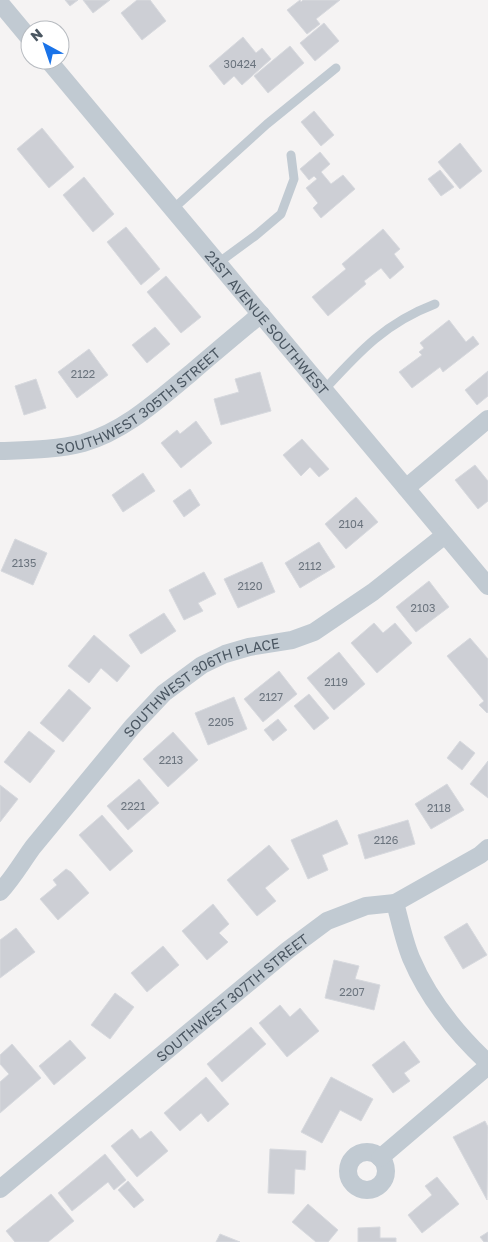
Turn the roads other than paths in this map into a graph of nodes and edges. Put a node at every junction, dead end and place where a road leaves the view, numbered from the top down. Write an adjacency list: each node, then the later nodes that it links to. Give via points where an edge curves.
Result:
1 (0, 3): 2 (street)
2 (20, 27)
3 (336, 68): 6 (lane, via 267,124)
4 (56, 70): 6 (street, 21ST AVENUE SOUTHWEST)
5 (291, 155): 7 (lane, via 294,180 281,214)
6 (173, 209): 7 (street, 21ST AVENUE SOUTHWEST)
7 (218, 263): 9 (street, 21ST AVENUE SOUTHWEST)
8 (435, 304): 10 (lane, via 407,316 376,337)
9 (261, 314): 10 (street, 21ST AVENUE SOUTHWEST); 12 (street, SOUTHWEST 305TH STREET, via 161,398 108,433 83,443)
10 (324, 390): 13 (street, 21ST AVENUE SOUTHWEST)
11 (488, 419): 13 (street)
12 (0, 451)
13 (406, 488): 14 (street, 21ST AVENUE SOUTHWEST)
14 (445, 535): 15 (street, 21ST AVENUE SOUTHWEST); 17 (street, SOUTHWEST 306TH PLACE, via 373,592 314,632 225,654 202,665 164,693 132,727)
15 (487, 582)
16 (488, 848): 18 (street, SOUTHWEST 307TH STREET)
17 (0, 892)
18 (395, 903): 19 (street, via 410,956 424,987 468,1044); 21 (street, SOUTHWEST 307TH STREET, via 366,906 327,921)
19 (488, 1064): 20 (street)
20 (380, 1158)
21 (0, 1189)

